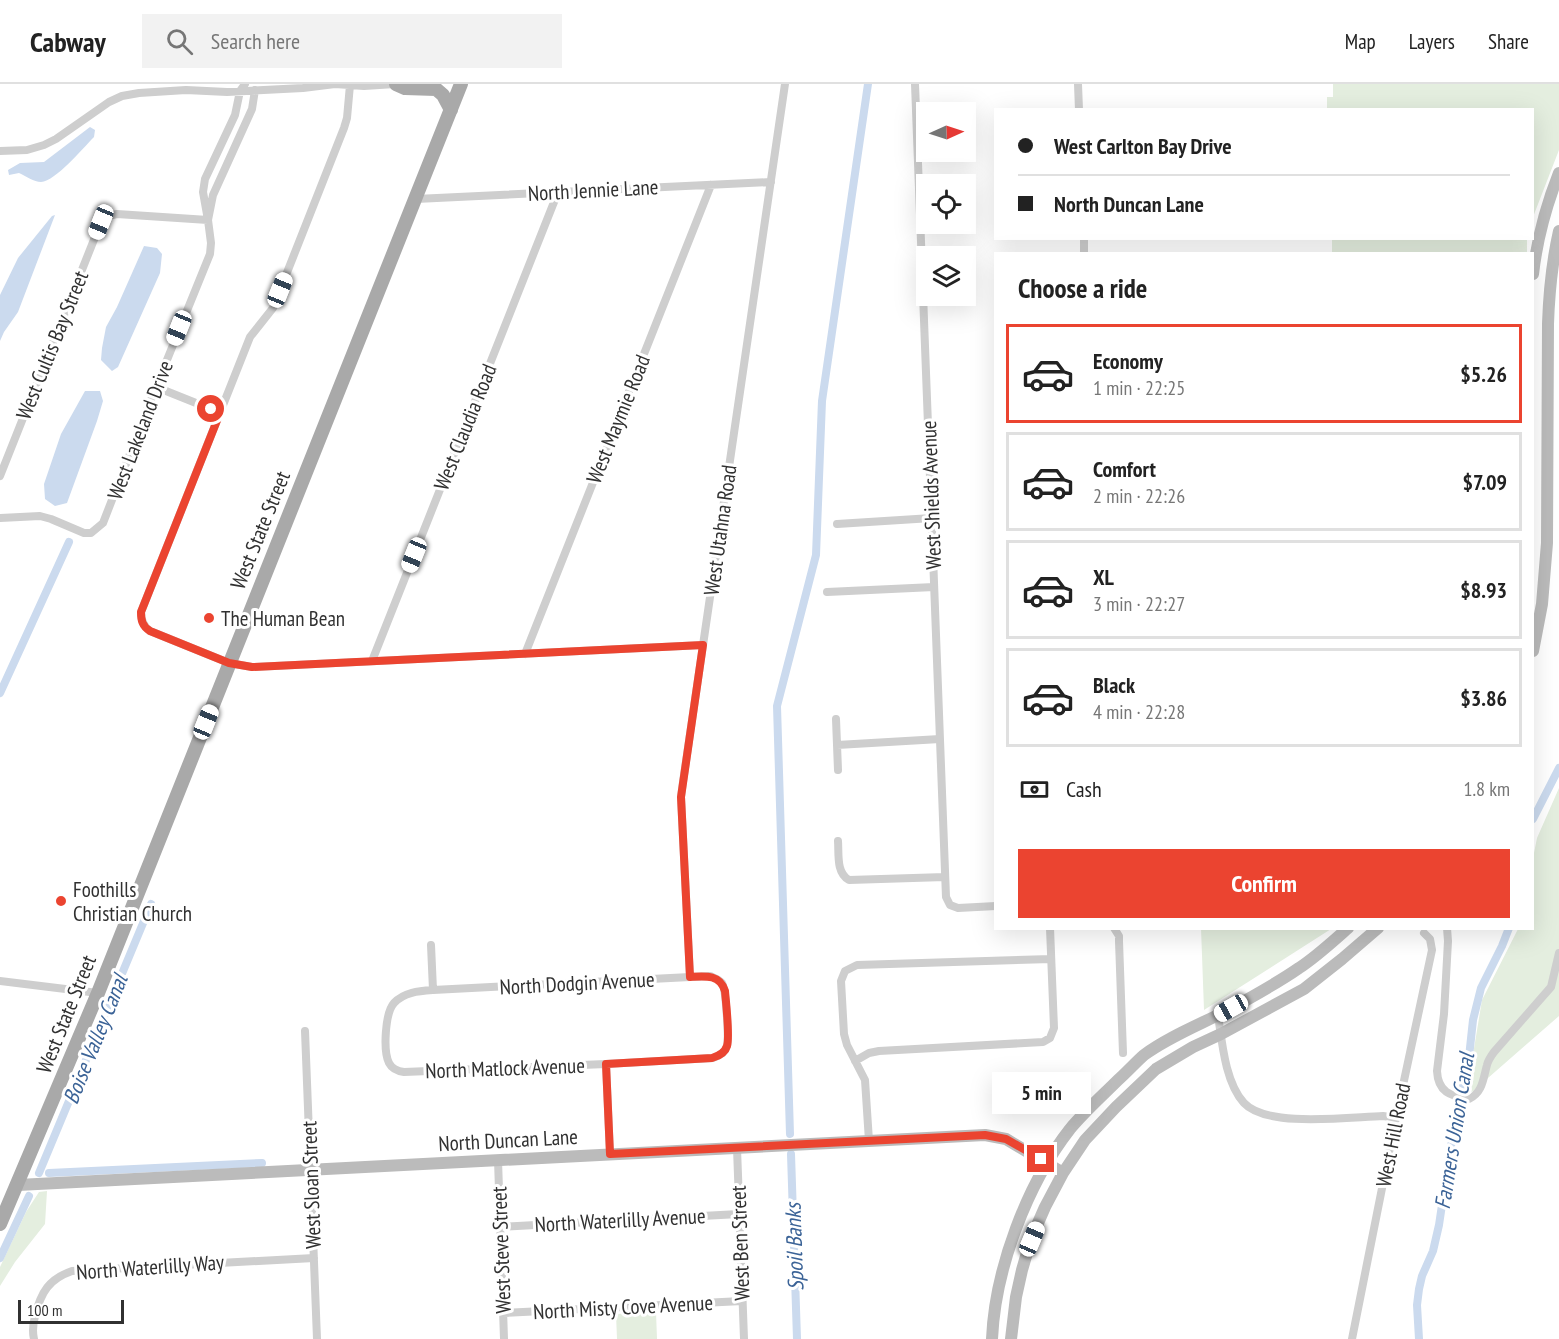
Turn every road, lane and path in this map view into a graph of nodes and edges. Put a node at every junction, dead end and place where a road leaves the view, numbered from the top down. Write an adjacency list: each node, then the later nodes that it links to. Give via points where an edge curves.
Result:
1 (395, 84): 6 (street); 10 (main road, via 436,89)
2 (461, 84): 10 (main road, West State Street)
3 (785, 84): 13 (street, West Utahna Road)
4 (915, 84): 24 (street, West Shields Avenue)
5 (1078, 84): 9 (street)
6 (350, 85): 7 (street); 21 (street, via 346,124 308,221 273,308 250,338)
7 (258, 87): 8 (street); 17 (street, West Lakeland Drive, via 213,195)
8 (243, 88): 11 (street, via 122,96 44,146); 17 (street, West Lakeland Drive, via 235,115 205,179)
9 (1079, 108)
10 (451, 111): 16 (main road, West State Street)
11 (0, 151)
12 (1559, 173): 19 (street, via 1549,197)
13 (771, 182): 14 (street, North Jennie Lane); 28 (street, West Utahna Road)
14 (711, 185): 15 (street, North Jennie Lane); 30 (street, West Maymie Road)
15 (558, 192): 16 (street, North Jennie Lane); 31 (street, West Claudia Road)
16 (416, 199): 32 (main road, West State Street)
17 (208, 220): 20 (street, West Lakeland Drive, via 210,254); 22 (street, West Cultis Bay Street, via 117,214 101,222)
18 (1559, 231): 29 (street, via 1548,324 1547,543)
19 (1534, 268)
20 (156, 387): 21 (street); 23 (street, West Lakeland Drive, via 103,523 91,533 84,533 40,516)
21 (220, 413): 32 (street, via 141,612 142,622 150,631)
22 (0, 476)
23 (0, 518)
24 (932, 518): 25 (street); 26 (street, West Shields Avenue)
25 (837, 524)
26 (934, 587): 27 (street); 34 (street, West Shields Avenue)
27 (827, 592)
28 (703, 645): 30 (street); 49 (street, West Utahna Road, via 681,797)
29 (1534, 646)
30 (525, 654): 31 (street)
31 (372, 661): 32 (street, via 252,667)
32 (229, 663): 52 (main road, West State Street)
33 (836, 719): 35 (street)
34 (940, 739): 35 (street); 38 (street, West Shields Avenue)
35 (837, 745): 36 (street)
36 (838, 770)
37 (838, 841): 38 (street, via 840,869 844,877 852,880)
38 (945, 877): 39 (street, West Shields Avenue, via 945,897 950,905)
39 (994, 906)
40 (1050, 930): 48 (street)
41 (1115, 930): 57 (street, via 1119,936)
42 (1346, 930): 53 (street, via 1299,968)
43 (1376, 930): 55 (street, via 1304,988)
44 (1447, 930): 47 (street, via 1437,1079 1449,1094 1462,1098 1469,1099 1478,1093 1494,1052 1551,987)
45 (1424, 933): 61 (street, West Hill Road, via 1432,950)
46 (431, 945): 51 (street)
47 (1559, 953)
48 (1052, 959): 58 (street, via 1054,1028 1050,1038 1043,1042 879,1051); 58 (street, via 856,965 845,971 841,981 842,1024)
49 (690, 977): 51 (street, North Dodgin Avenue); 56 (street, North Dodgin Avenue, via 710,976 720,981 725,991 728,1044)
50 (0, 981): 52 (street)
51 (433, 990): 60 (street, North Dodgin Avenue, via 404,995 393,1003 386,1025 387,1059)
52 (98, 993): 69 (main road, West State Street)
53 (1218, 1015): 55 (street); 66 (street, via 1145,1055 1071,1129)
54 (305, 1031): 67 (street, West Sloan Street)
55 (1221, 1034): 61 (street, via 1234,1088 1251,1109 1279,1118); 68 (street, via 1156,1069 1085,1140)
56 (723, 1053): 59 (street, North Matlock Avenue, via 712,1058)
57 (1123, 1053)
58 (855, 1061): 62 (street, via 865,1080)
59 (606, 1064): 60 (street, North Matlock Avenue, via 404,1072); 64 (street)
60 (394, 1069)
61 (1396, 1119): 82 (street, West Hill Road)
62 (869, 1141): 63 (street, North Duncan Lane); 66 (street, North Duncan Lane, via 985,1135 1006,1139)
63 (736, 1148): 64 (street, North Duncan Lane); 70 (street, West Ben Street)
64 (610, 1154): 65 (street, North Duncan Lane)
65 (498, 1160): 67 (street, North Duncan Lane); 72 (street, West Steve Street)
66 (1048, 1163): 68 (street, North Duncan Lane); 80 (street, via 1004,1264)
67 (311, 1170): 69 (street, North Duncan Lane); 73 (street, West Sloan Street)
68 (1063, 1173): 81 (street, via 1045,1207 1022,1270)
69 (18, 1185): 71 (main road, West State Street)
70 (739, 1214): 72 (street, North Waterlilly Avenue); 74 (street, West Ben Street)
71 (0, 1224)
72 (500, 1227): 75 (street, West Steve Street)
73 (314, 1258): 76 (street, North Waterlilly Way, via 72,1271 44,1290 33,1326); 77 (street, West Sloan Street)
74 (742, 1301): 75 (street, North Misty Cove Avenue); 79 (street, West Ben Street)
75 (503, 1313): 78 (street, West Steve Street)
76 (34, 1339)
77 (317, 1339)
78 (504, 1339)
79 (744, 1339)
80 (992, 1339)
81 (1011, 1339)
82 (1352, 1339)

